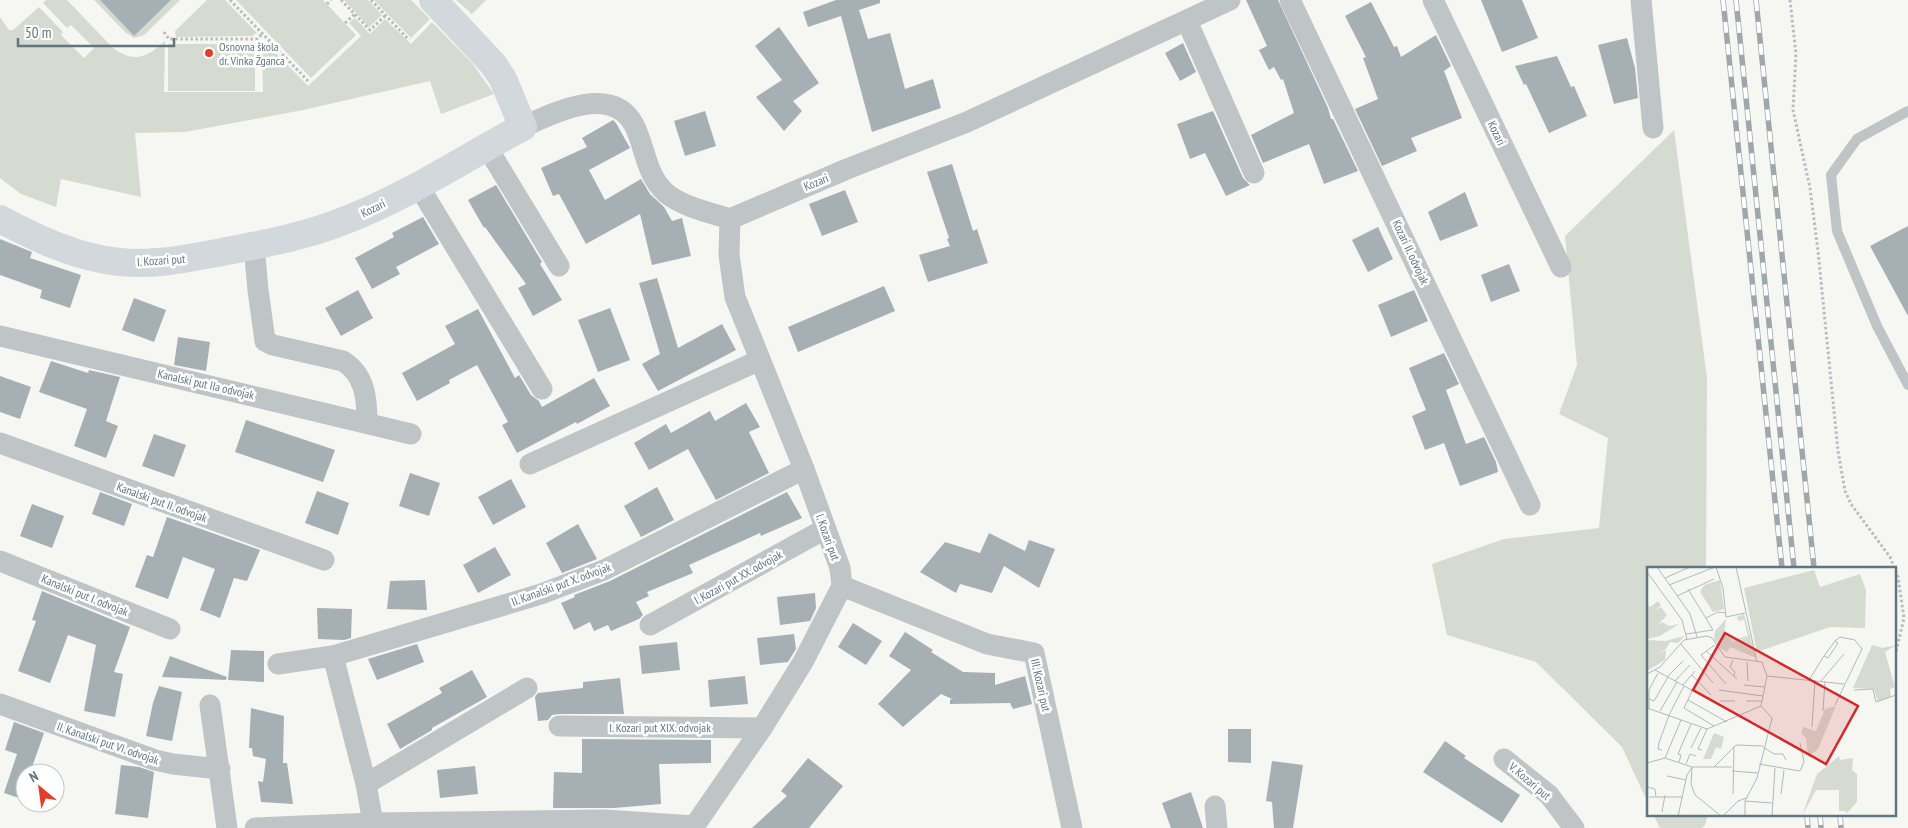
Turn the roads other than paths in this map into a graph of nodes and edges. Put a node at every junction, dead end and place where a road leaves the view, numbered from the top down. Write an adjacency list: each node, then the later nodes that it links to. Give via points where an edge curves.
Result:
1 (433, 0): 9 (street, via 493,64 503,79)
2 (1230, 0): 6 (street, Kozari)
3 (1290, 0): 29 (street, Kozari II. odvojak)
4 (1433, 0): 19 (street, Kozari)
5 (1641, 0): 10 (street)
6 (1207, 6): 7 (street, Kozari)
7 (1187, 21): 12 (street); 15 (street, Kozari, via 967,122)
8 (1908, 111): 22 (lane, via 1857,139 1831,175 1837,231 1876,326)
9 (523, 127): 11 (street, Kozari); 15 (street, Kozari, via 558,110 586,103 611,105 624,112 634,124 651,174 667,194 694,208)
10 (1653, 128)
11 (487, 147): 13 (street, Kozari); 18 (street)
12 (1254, 173)
13 (418, 185): 16 (street, Kozari); 23 (street)
14 (0, 219): 17 (street, I. Kozari put, via 55,245 121,262 182,260)
15 (730, 219): 21 (street, I. Kozari put, via 729,255 735,297)
16 (328, 227): 17 (street, I. Kozari put)
17 (254, 246): 24 (street, via 265,341 352,366 365,391)
18 (559, 266)
19 (1561, 267)
20 (0, 336): 24 (street, Kanalski put IIa odvojak)
21 (760, 360): 27 (street); 28 (street, I. Kozari put)
22 (1908, 385)
23 (542, 389)
24 (367, 422): 25 (street, Kanalski put IIa odvojak)
25 (412, 434)
26 (0, 443): 31 (street, Kanalski put II. odvojak)
27 (530, 464)
28 (804, 469): 30 (street, I. Kozari put); 36 (street, II. Kanalski put X. odvojak, via 604,570 541,594)
29 (1530, 505)
30 (826, 529): 33 (street, I. Kozari put, via 840,568); 34 (street, I. Kozari put XX. odvojak)
31 (324, 560)
32 (0, 561): 35 (street, Kanalski put I. odvojak)
33 (842, 586): 42 (street, via 803,662); 51 (street, III. Kozari put, via 987,644 1034,653)
34 (650, 624)
35 (170, 629)
36 (333, 656): 37 (street, II. Kanalski put X. odvojak); 45 (street)
37 (278, 664)
38 (527, 688): 45 (street)
39 (0, 704): 44 (street, II. Kanalski put VI. odvojak, via 155,760)
40 (210, 705): 44 (street)
41 (559, 726): 42 (street, I. Kozari put XIX. odvojak)
42 (762, 728): 48 (street)
43 (1504, 759): 53 (street, V. Kozari put, via 1549,795)
44 (220, 769): 49 (street)
45 (366, 784): 47 (street)
46 (1215, 806): 52 (street)
47 (372, 823): 48 (street, via 605,820); 50 (street)
48 (694, 827)
49 (227, 828)
50 (256, 828)
51 (1072, 828)
52 (1217, 828)
53 (1574, 828)

